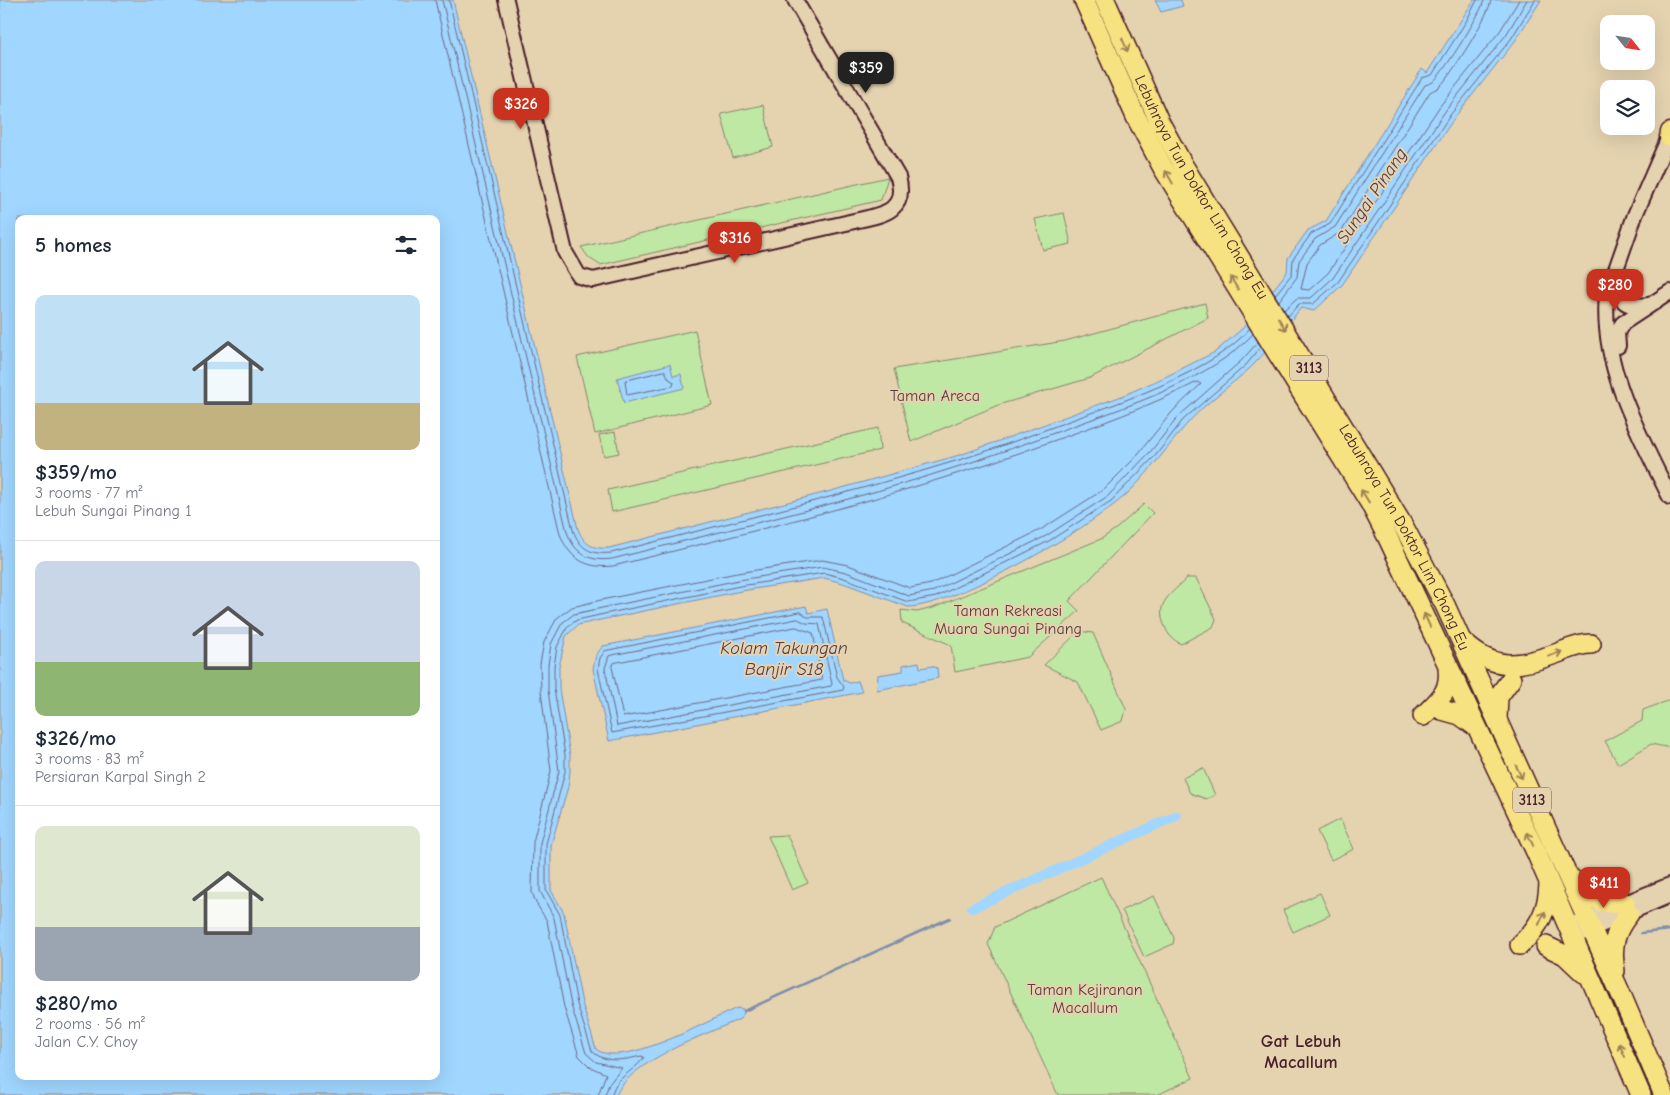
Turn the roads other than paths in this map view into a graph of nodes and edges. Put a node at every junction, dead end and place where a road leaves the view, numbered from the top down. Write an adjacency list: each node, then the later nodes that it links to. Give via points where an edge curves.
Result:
1 (506, 0): 2 (street, via 565,252 579,276 593,280 846,223 896,207 901,198 898,177)
2 (794, 0)
3 (1084, 0): 6 (highway, Lebuhraya Tun Doktor Lim Chong Eu / 3113, one-way to 3, via 1136,117)
4 (1105, 0): 6 (highway, Lebuhraya Tun Doktor Lim Chong Eu / 3113, one-way to 6)
5 (1670, 135): 7 (street, via 1636,215)
6 (1201, 214): 12 (highway, Lebuhraya Tun Doktor Lim Chong Eu / 3113, one-way to 12, via 1300,353 1405,529); 14 (highway, Lebuhraya Tun Doktor Lim Chong Eu / 3113, one-way to 6, via 1370,503)
7 (1616, 274): 9 (street, via 1619,294 1625,303 1634,307); 10 (street, via 1606,306)
8 (1670, 292): 9 (street)
9 (1652, 304): 10 (street, via 1623,323 1617,332 1619,359)
10 (1616, 370): 11 (street, via 1635,425)
11 (1670, 497)
12 (1459, 638): 13 (highway, one-way to 13, via 1483,657 1508,665 1532,662 1582,644); 18 (highway, Lebuhraya Tun Doktor Lim Chong Eu / 3113)
13 (1591, 644)
14 (1448, 664): 17 (highway, via 1449,679 1445,693); 19 (highway, Lebuhraya Tun Doktor Lim Chong Eu / 3113)
15 (1511, 679): 18 (highway, via 1498,700)
16 (1442, 710): 19 (highway, via 1460,715)
17 (1423, 716)
18 (1499, 727): 20 (highway, Lebuhraya Tun Doktor Lim Chong Eu / 3113, one-way to 20)
19 (1478, 729): 21 (highway, Lebuhraya Tun Doktor Lim Chong Eu / 3113, one-way to 19)
20 (1565, 872): 24 (highway, via 1592,898); 25 (highway, Lebuhraya Tun Doktor Lim Chong Eu / 3113)
21 (1550, 883): 26 (highway, Lebuhraya Tun Doktor Lim Chong Eu / 3113); 27 (highway, one-way to 21, via 1540,923)
22 (1670, 885): 24 (street)
23 (1670, 895): 24 (street)
24 (1627, 909): 25 (street); 30 (highway, via 1613,943)
25 (1588, 924): 26 (street); 30 (highway, Lebuhraya Tun Doktor Lim Chong Eu / 3113)
26 (1570, 931): 29 (highway, Lebuhraya Tun Doktor Lim Chong Eu / 3113)
27 (1520, 945)
28 (1546, 946): 29 (highway, via 1565,955)
29 (1590, 979): 31 (highway, Lebuhraya Tun Doktor Lim Chong Eu / 3113, one-way to 29)
30 (1620, 992): 32 (highway, Lebuhraya Tun Doktor Lim Chong Eu / 3113)
31 (1641, 1095)
32 (1664, 1095)

